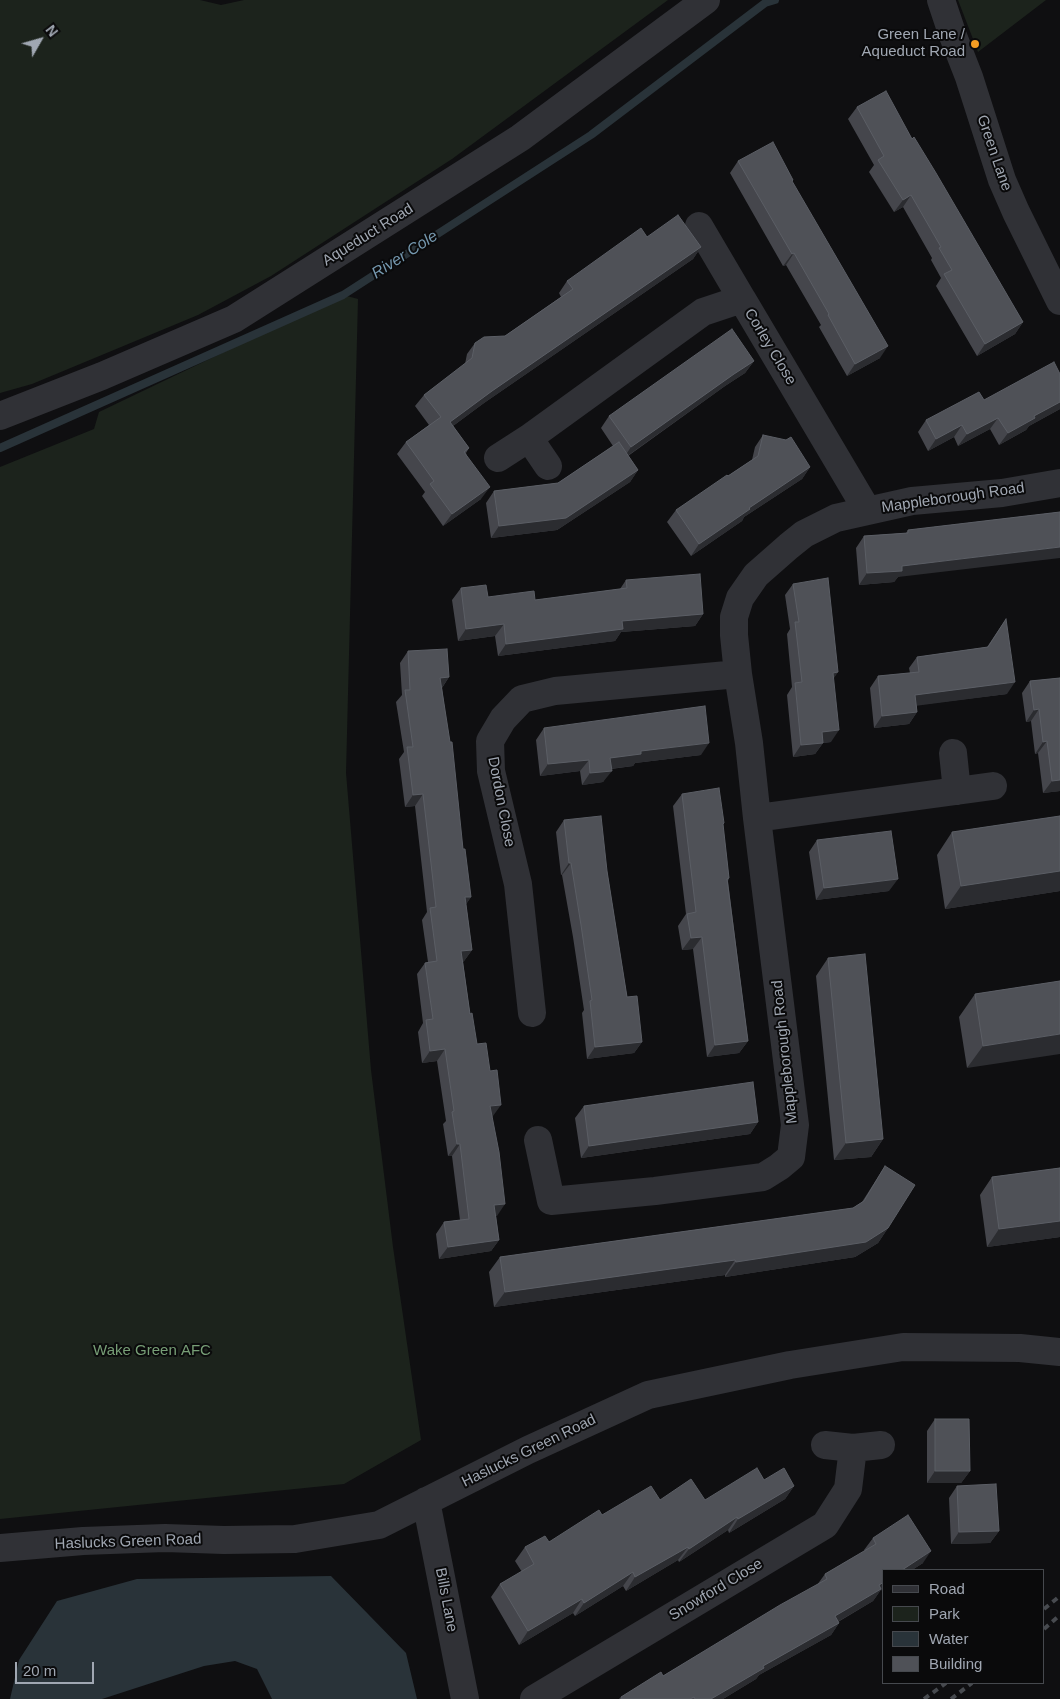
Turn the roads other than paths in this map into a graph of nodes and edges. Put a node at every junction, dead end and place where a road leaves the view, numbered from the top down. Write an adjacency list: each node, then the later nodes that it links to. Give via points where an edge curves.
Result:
1 (706, 0): 6 (street, Aqueduct Road, via 520,138 234,319)
2 (941, 0): 5 (street, Green Lane, via 1002,180)
3 (699, 226): 4 (street)
4 (742, 300): 7 (street, Corley Close, via 703,312); 11 (street, Corley Close)
5 (1060, 301)
6 (0, 416)
7 (529, 438): 8 (street, Corley Close); 9 (street)
8 (498, 458)
9 (548, 466)
10 (1060, 483): 11 (street, Mappleborough Road, via 1002,493 912,500)
11 (868, 510): 12 (street, Mappleborough Road, via 836,518 804,534 756,575 740,598 734,617)
12 (738, 674): 16 (street, Mappleborough Road); 17 (street, Dordon Close, via 555,691 522,699 503,719 490,741 491,771 518,884)
13 (953, 753): 15 (street)
14 (993, 786): 15 (street)
15 (957, 790): 16 (street)
16 (757, 818): 18 (street, Mappleborough Road, via 795,1125 791,1157 763,1177 550,1201)
17 (532, 1013)
18 (538, 1140)
19 (1060, 1352): 23 (street, Haslucks Green Road, via 1020,1348 903,1347 790,1365 648,1395)
20 (825, 1445): 22 (street)
21 (881, 1445): 22 (street)
22 (853, 1448): 26 (street, Snowford Close, via 848,1490 825,1525)
23 (426, 1501): 24 (street, Haslucks Green Road, via 378,1525 295,1539 165,1538); 25 (street, Bills Lane)
24 (0, 1548)
25 (465, 1699)
26 (534, 1699)

